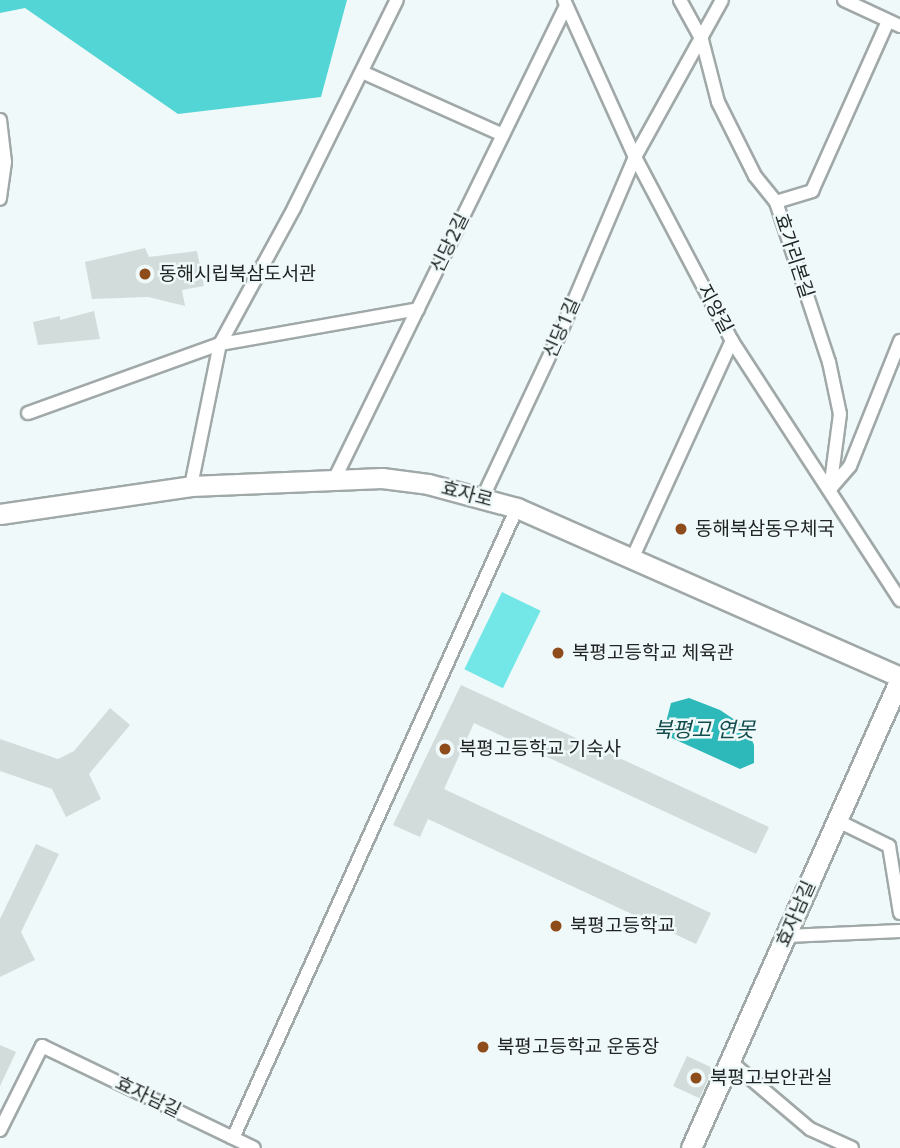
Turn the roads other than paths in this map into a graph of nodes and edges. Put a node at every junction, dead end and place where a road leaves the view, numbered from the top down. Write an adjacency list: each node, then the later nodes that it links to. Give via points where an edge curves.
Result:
1 (397, 0): 8 (street)
2 (680, 0): 7 (street, 효가리본길)
3 (722, 0): 7 (street, 신당1길)
4 (844, 0): 6 (street)
5 (565, 3): 10 (street, 신당2길); 11 (street, 지양길)
6 (894, 23): 13 (street, via 812,191)
7 (702, 40): 11 (street, 신당1길); 13 (street, 효가리본길, via 718,102 755,176)
8 (362, 72): 10 (street); 17 (street)
9 (0, 120): 12 (street, via 5,162)
10 (503, 135): 14 (street, 신당2길)
11 (635, 157): 15 (street, 지양길); 22 (street, 신당1길, via 562,329)
12 (0, 199)
13 (776, 202): 21 (street, 효가리본길, via 829,362 840,414)
14 (418, 309): 17 (street); 19 (street, 신당2길)
15 (732, 341): 21 (street, 지양길); 25 (street)
16 (900, 341): 21 (street, via 850,466)
17 (220, 344): 18 (street); 20 (street)
18 (27, 414)
19 (334, 480): 20 (street, 효자로); 22 (street, 효자로, via 382,478)
20 (191, 486): 24 (street, 효자로)
21 (830, 490): 26 (street, 지양길)
22 (483, 497): 23 (street, 효자로)
23 (517, 508): 25 (street, 효자로); 34 (street)
24 (0, 514)
25 (632, 559): 27 (street, 효자로)
26 (900, 600)
27 (900, 678): 28 (street, 효자남길)
28 (838, 821): 29 (street, via 888,846); 31 (street, 효자남길)
29 (900, 913)
30 (900, 930): 31 (street)
31 (787, 936): 32 (street, 효자남길)
32 (731, 1062): 36 (street, 효자남길); 37 (street, via 810,1129)
33 (0, 1130): 34 (street, 효자남길, via 42,1046)
34 (233, 1138): 35 (street, 효자남길)
35 (254, 1148)
36 (691, 1148)
37 (852, 1148)

